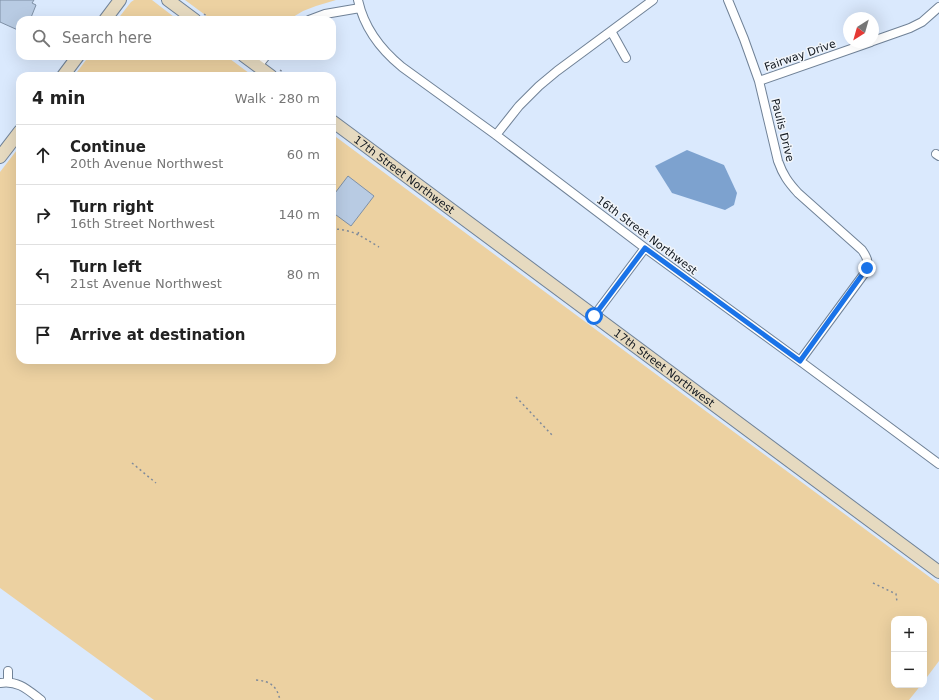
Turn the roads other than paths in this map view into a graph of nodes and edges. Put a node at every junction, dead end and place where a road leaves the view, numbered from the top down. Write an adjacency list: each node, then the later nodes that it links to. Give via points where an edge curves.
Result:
1 (120, 0): 7 (street)
2 (168, 0): 8 (street)
3 (653, 0): 10 (street)
4 (728, 0): 20 (street, Paulis Drive)
5 (359, 4): 9 (street); 22 (street, 16th Street Northwest, via 372,36 388,54)
6 (939, 7): 11 (street, Fairway Drive, via 922,22)
7 (108, 16)
8 (190, 16)
9 (320, 16)
10 (611, 31): 13 (street); 22 (street, via 539,86)
11 (879, 39)
12 (855, 48): 20 (street, Fairway Drive)
13 (626, 58)
14 (75, 60): 18 (street)
15 (250, 60): 17 (street)
16 (263, 60): 17 (street)
17 (258, 66): 19 (street)
18 (66, 72)
19 (266, 72)
20 (759, 81): 27 (street, Paulis Drive, via 782,173 798,193 862,250 868,260 864,274)
21 (336, 124): 26 (street, 17th Street Northwest)
22 (496, 135): 25 (street, 16th Street Northwest)
23 (16, 136): 24 (street)
24 (0, 157)
25 (645, 248): 26 (street); 27 (street, 16th Street Northwest)
26 (594, 316): 29 (street, 17th Street Northwest)
27 (800, 361): 28 (street, 16th Street Northwest)
28 (939, 464)
29 (939, 572)
30 (8, 671): 31 (street)
31 (4, 682): 32 (street, via 20,685)
32 (41, 700)

